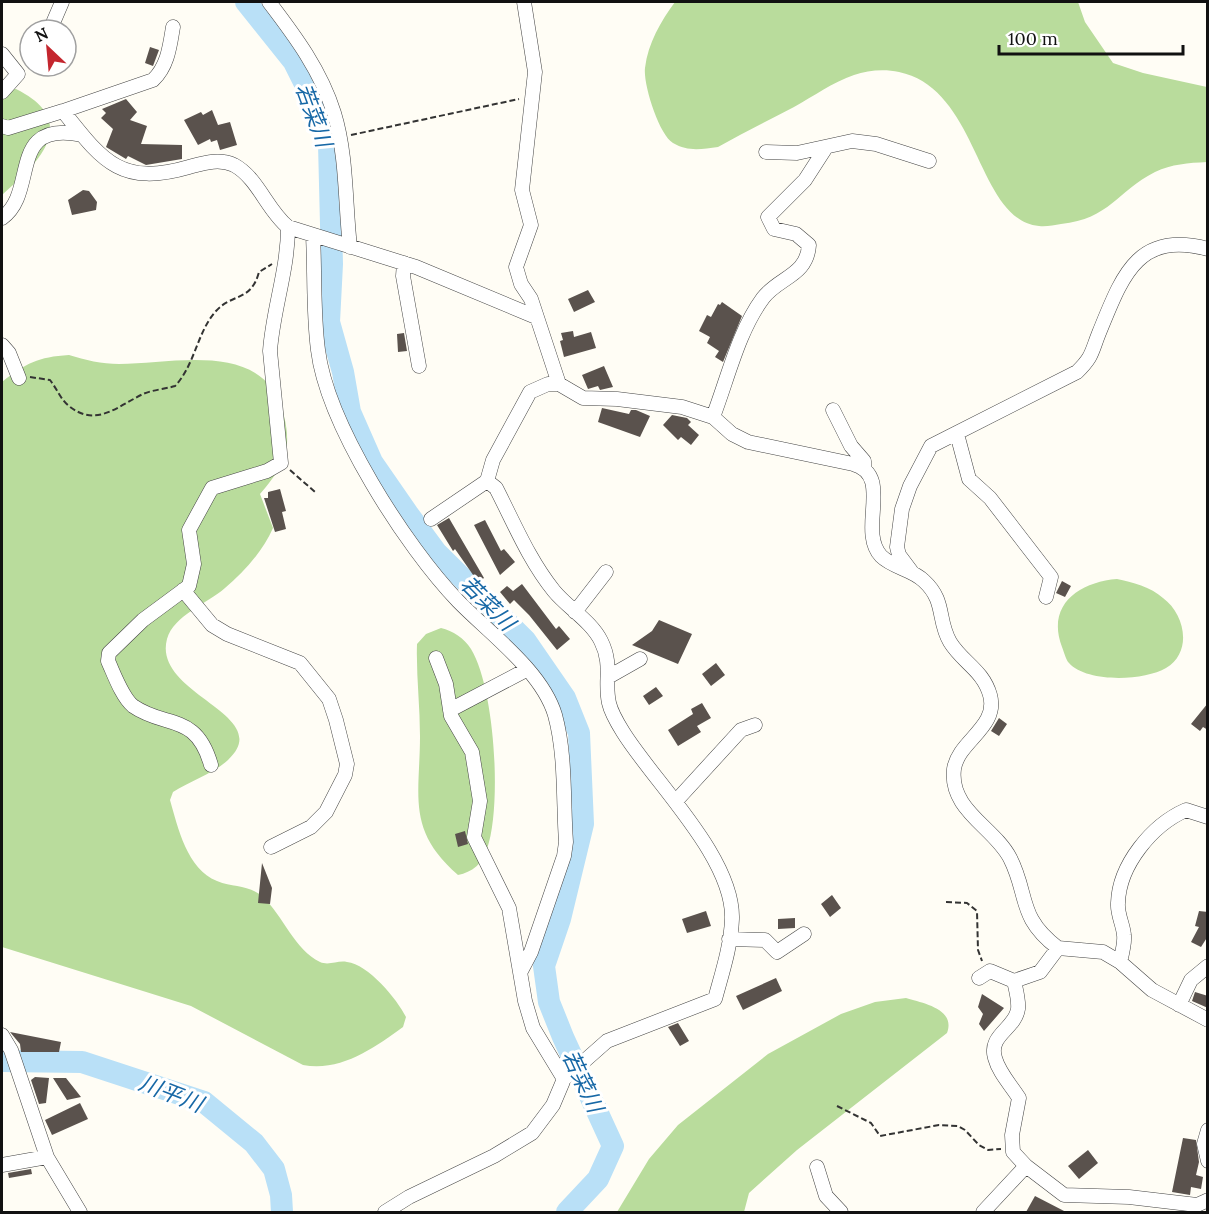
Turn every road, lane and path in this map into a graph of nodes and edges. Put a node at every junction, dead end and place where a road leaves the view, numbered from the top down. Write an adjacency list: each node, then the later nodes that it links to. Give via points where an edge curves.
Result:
1 (61, 2): 4 (street)
2 (269, 2): 13 (street, via 297,38 322,83)
3 (524, 2): 24 (street, via 535,72 522,190 531,225 516,267)
4 (55, 18)
5 (173, 27): 10 (street, via 168,55 153,80)
6 (2, 54): 7 (street)
7 (18, 74): 8 (street)
8 (2, 92)
9 (523, 98): 13 (path)
10 (63, 111): 11 (street, via 8,128); 12 (street)
11 (2, 126)
12 (82, 135): 17 (street, via 59,131 42,137 24,166 12,211); 18 (street, via 108,163 124,171 170,173 207,162 232,165 250,178 273,213)
13 (340, 137): 20 (street)
14 (825, 149): 15 (street); 16 (street, via 852,141 876,144); 30 (street, via 806,180 768,217 774,229 804,238 809,245 808,258 799,270 764,296 748,322)
15 (766, 152)
16 (929, 161)
17 (2, 218)
18 (288, 227): 19 (street); 22 (street)
19 (316, 237): 20 (street); 44 (street, via 318,351 328,394 342,426 413,548)
20 (348, 247): 23 (street)
21 (1208, 249): 31 (street, via 1168,244 1140,257 1123,281 1091,359 1077,372)
22 (287, 255): 27 (path, via 260,272 256,285 243,296 217,310 175,386 144,394 115,412 98,416 86,415 62,400 50,380); 32 (street, via 270,351)
23 (405, 263): 24 (street); 26 (street, via 403,276)
24 (536, 317): 28 (street)
25 (2, 345): 27 (street, via 9,352)
26 (418, 366)
27 (19, 378)
28 (559, 384): 30 (street, via 583,398 660,404); 34 (street, via 530,392 493,460)
29 (833, 410): 33 (street, via 851,446 864,461)
30 (713, 417): 33 (street, via 741,439)
31 (957, 434): 38 (street, via 931,446 902,508 897,547); 40 (street, via 969,479 990,498 1051,577)
32 (281, 464): 35 (path); 39 (street, via 212,488 189,530 193,577)
33 (864, 468): 38 (street, via 874,485 873,531 879,551 899,568)
34 (487, 481): 36 (street); 41 (street, via 496,488 534,564)
35 (315, 492)
36 (431, 519)
37 (606, 572): 41 (street)
38 (912, 573): 55 (street, via 936,594 949,641 979,672 991,696 988,718 955,764 958,795 1006,852 1027,914)
39 (183, 590): 48 (street, via 119,641 108,661 129,702 190,729); 51 (street, via 203,617 219,629 300,663 329,699 346,764 345,775 326,812 311,828)
40 (1046, 597)
41 (575, 612): 45 (street, via 601,639)
42 (436, 658): 46 (street)
43 (640, 659): 45 (street)
44 (526, 670): 46 (street); 58 (street, via 554,714 560,744 566,842)
45 (610, 676): 49 (street, via 609,703 623,732)
46 (450, 710): 58 (street, via 454,726 472,752 480,801 474,837 509,908)
47 (755, 725): 49 (street, via 741,730)
48 (211, 765)
49 (676, 801): 54 (street, via 714,860 728,892 732,917)
50 (1208, 818): 56 (street, via 1186,810 1170,817 1143,843 1126,870 1118,900 1124,936)
51 (271, 847)
52 (946, 902): 59 (path, via 967,903 977,911)
53 (804, 934): 54 (street, via 777,952 765,940)
54 (729, 939): 64 (street, via 715,999 607,1041)
55 (1058, 948): 56 (street, via 1103,952); 60 (street, via 1040,972)
56 (1120, 962): 61 (street, via 1152,990)
57 (1208, 966): 61 (street, via 1191,980)
58 (521, 971): 64 (street, via 533,1028)
59 (983, 975): 60 (street)
60 (1014, 981): 67 (street, via 1018,1010 995,1040 994,1056 1019,1098)
61 (1179, 1005): 62 (street)
62 (1208, 1020)
63 (2, 1035): 68 (street, via 11,1050)
64 (566, 1077): 75 (street, via 553,1105 532,1133)
65 (837, 1106): 67 (path, via 871,1123 880,1136 939,1125 958,1126 988,1150)
66 (1208, 1130): 69 (street, via 1204,1144)
67 (1013, 1149): 71 (street)
68 (47, 1157): 70 (street); 74 (street)
69 (1208, 1161)
70 (2, 1165)
71 (1026, 1166): 73 (street, via 1064,1195 1197,1205); 77 (street)
72 (817, 1167): 76 (street, via 827,1199)
73 (1208, 1200)
74 (80, 1212)
75 (386, 1212)
76 (841, 1212)
77 (983, 1212)

